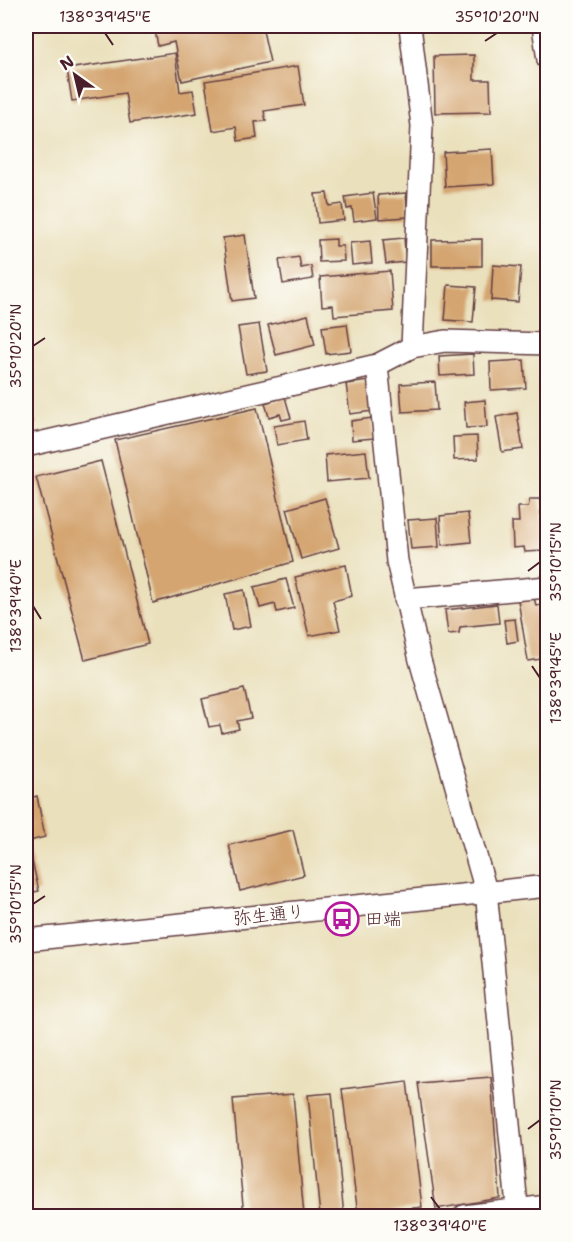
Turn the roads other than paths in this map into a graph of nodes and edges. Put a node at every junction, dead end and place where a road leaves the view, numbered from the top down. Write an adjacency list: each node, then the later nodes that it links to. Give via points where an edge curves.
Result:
1 (410, 26): 5 (street, via 422,126)
2 (543, 26): 3 (street)
3 (548, 60)
4 (548, 344): 5 (street, via 445,341)
5 (412, 347): 6 (street)
6 (377, 366): 7 (street); 9 (street, via 394,543)
7 (26, 446)
8 (548, 587): 9 (street)
9 (405, 599): 11 (street)
10 (548, 885): 11 (street, 弥生通り)
11 (486, 891): 12 (street, 弥生通り); 14 (street)
12 (26, 940)
13 (548, 1206): 14 (street)
14 (517, 1213): 15 (street)
15 (464, 1216)

